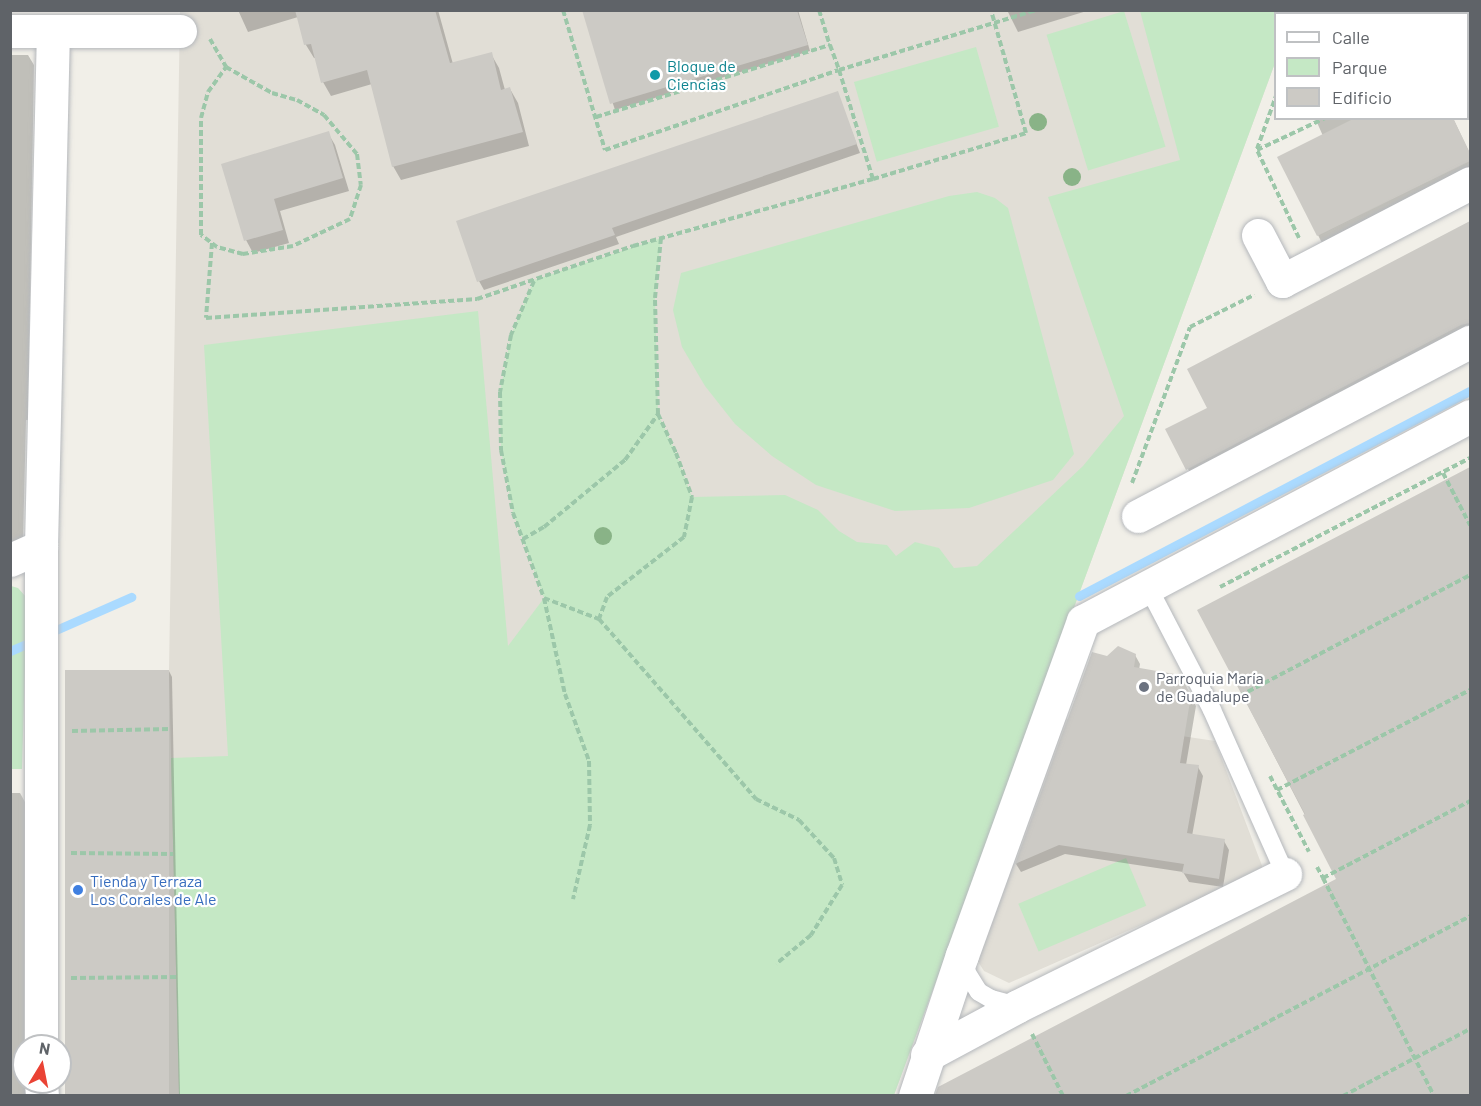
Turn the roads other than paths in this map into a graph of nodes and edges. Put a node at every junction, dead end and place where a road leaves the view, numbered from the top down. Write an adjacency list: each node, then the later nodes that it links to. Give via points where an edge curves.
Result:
1 (10, 31): 2 (street)
2 (53, 31): 3 (street); 9 (street)
3 (193, 31)
4 (1470, 183): 5 (street, via 1282,281)
5 (1258, 235)
6 (1470, 342): 8 (street)
7 (1470, 416): 11 (street)
8 (1138, 516)
9 (41, 546): 10 (street); 15 (street)
10 (10, 560)
11 (1147, 585): 12 (lane, via 1212,710); 13 (street, via 1083,621)
12 (1285, 874): 14 (street)
13 (962, 955): 14 (lane, via 979,992); 16 (street)
14 (1018, 1006): 16 (street)
15 (41, 1034)
16 (927, 1055): 17 (street)
17 (915, 1095)

